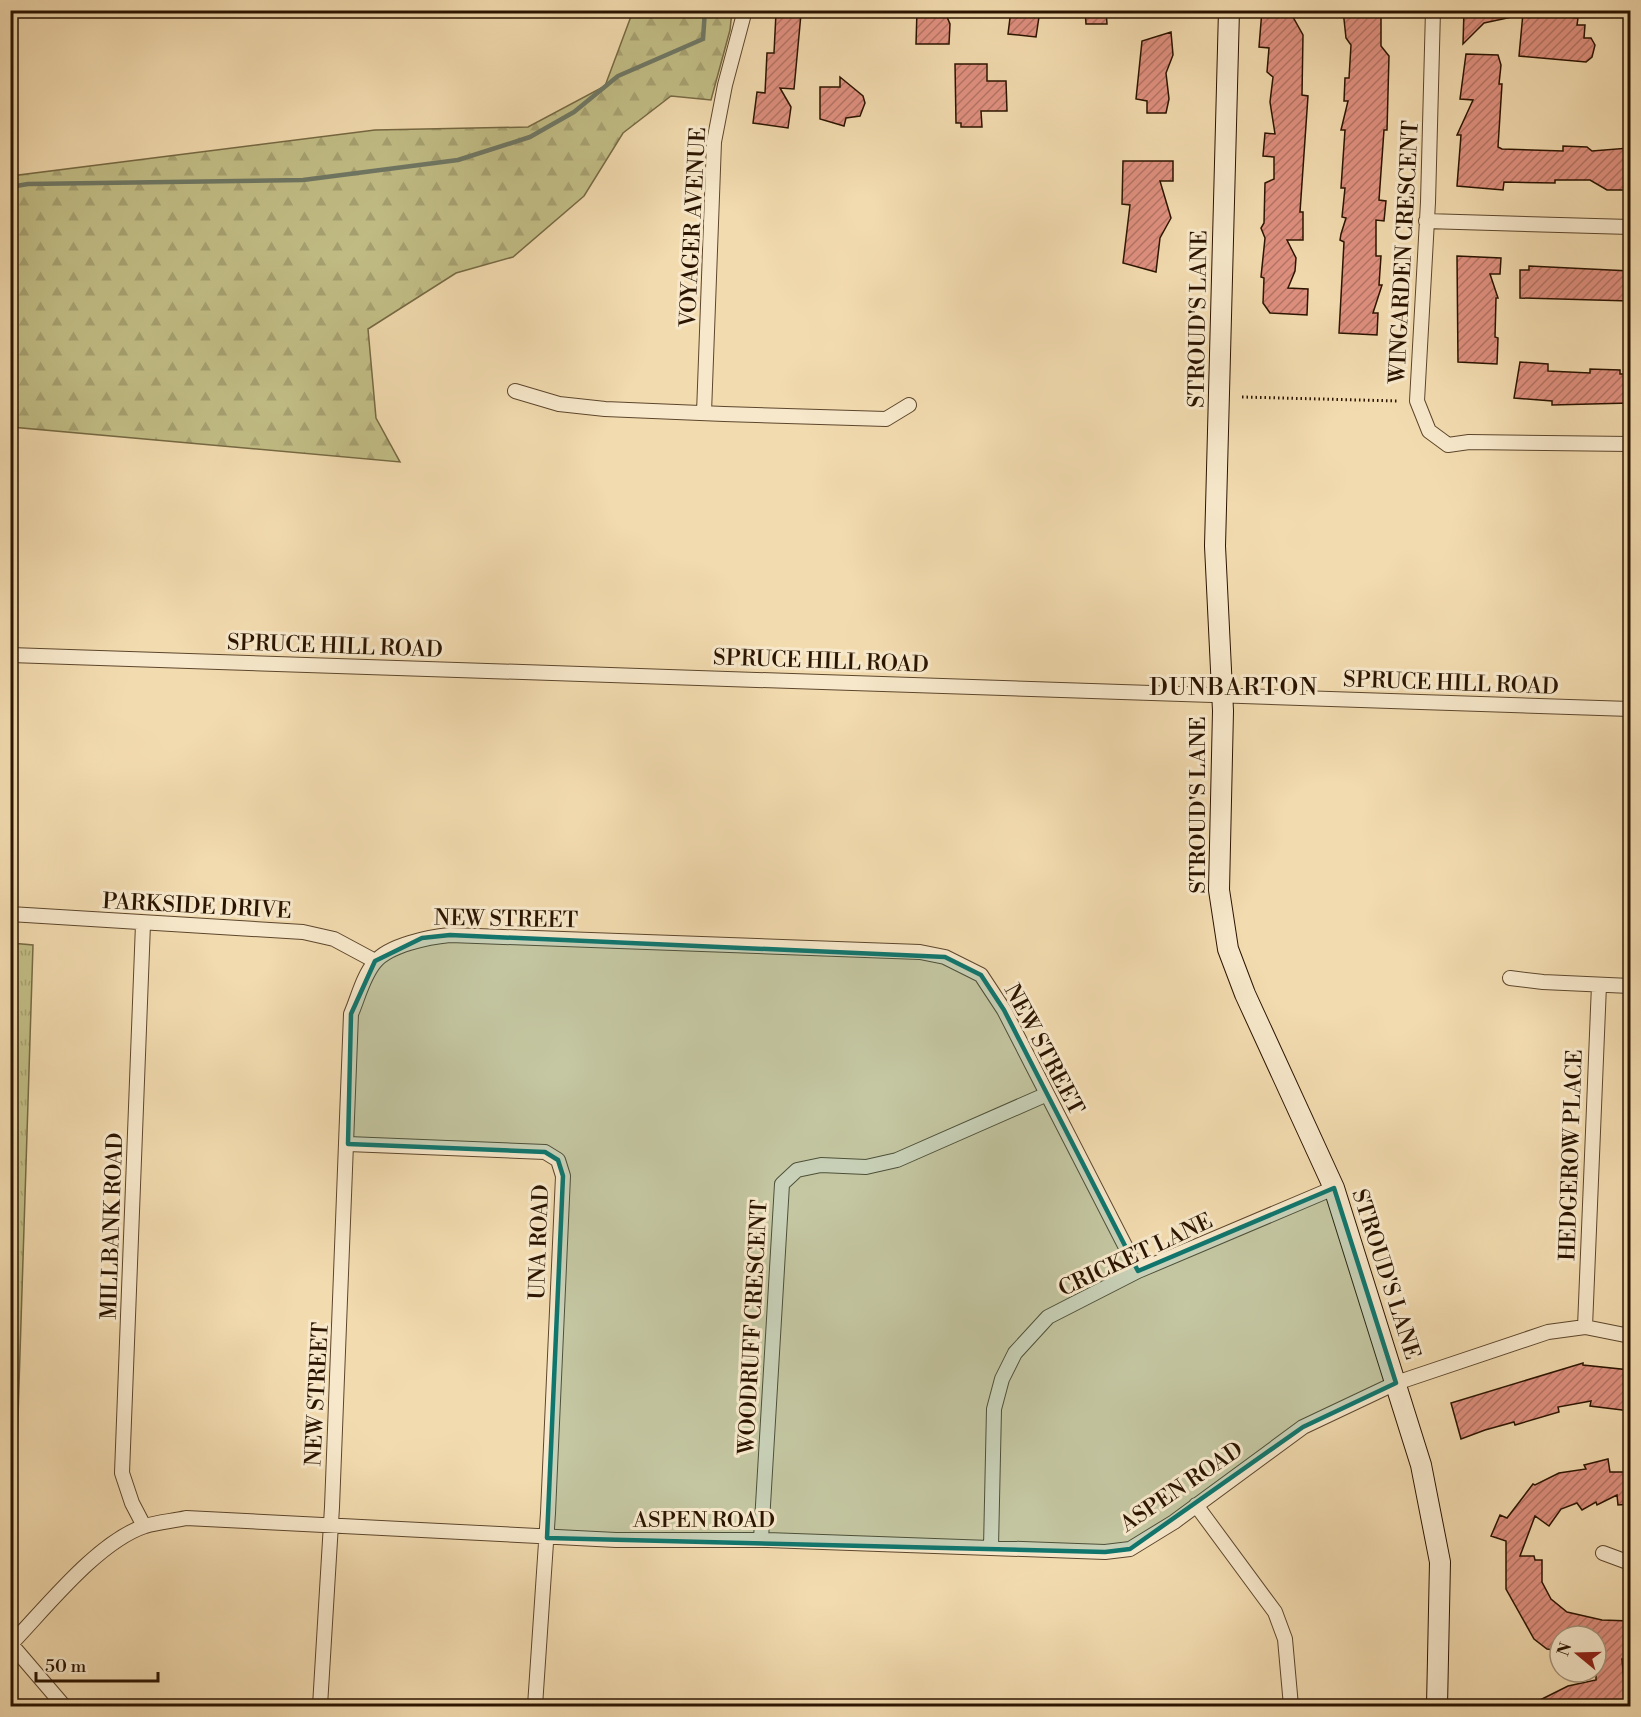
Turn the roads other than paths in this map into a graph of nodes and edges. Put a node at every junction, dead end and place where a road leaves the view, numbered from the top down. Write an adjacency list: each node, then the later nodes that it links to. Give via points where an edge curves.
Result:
1 (745, 10): 8 (street, VOYAGER AVENUE, via 714,142)
2 (1229, 10): 11 (street, STROUD'S LANE, via 1215,546)
3 (1433, 10): 4 (street, WINGARDEN CRESCENT)
4 (1426, 221): 5 (street); 9 (street, WINGARDEN CRESCENT, via 1417,401 1430,431 1448,445)
5 (1630, 227)
6 (515, 391): 8 (street, via 570,405)
7 (909, 405): 8 (street, via 886,419)
8 (704, 413)
9 (1630, 444)
10 (10, 655): 11 (street, SPRUCE HILL ROAD)
11 (1221, 696): 12 (street, SPRUCE HILL ROAD); 21 (street, STROUD'S LANE, via 1219,890 1228,949)
12 (1630, 709)
13 (10, 914): 14 (street, PARKSIDE DRIVE)
14 (143, 924): 15 (street, PARKSIDE DRIVE, via 303,932 334,939); 27 (street, MILLBANK ROAD, via 122,1473)
15 (375, 961): 19 (street, NEW STREET, via 422,938 450,935 920,952 945,957 981,975 1004,1010); 20 (street, NEW STREET, via 351,1014)
16 (1510, 978): 17 (street)
17 (1599, 985): 18 (street); 23 (street, HEDGEROW PLACE)
18 (1630, 986)
19 (1045, 1095): 22 (street, NEW STREET); 30 (street, WOODRUFF CRESCENT, via 897,1160 866,1167 805,1168 782,1184)
20 (348, 1144): 28 (street, NEW STREET); 29 (street, UNA ROAD, via 545,1152 558,1160 563,1176)
21 (1334, 1188): 22 (street, CRICKET LANE); 25 (street, STROUD'S LANE)
22 (1138, 1271): 31 (street, CRICKET LANE, via 1048,1317 1015,1353 1002,1379 994,1409)
23 (1585, 1327): 24 (street, ASPEN ROAD); 25 (street, ASPEN ROAD, via 1548,1332)
24 (1630, 1336)
25 (1396, 1383): 26 (street, ASPEN ROAD, via 1303,1427); 39 (street, STROUD'S LANE, via 1421,1465 1440,1562)
26 (1196, 1505): 31 (street, ASPEN ROAD, via 1130,1549 1105,1552); 38 (street, via 1275,1612 1285,1639)
27 (144, 1526): 28 (street, ASPEN ROAD, via 186,1518); 34 (street, ASPEN ROAD, via 113,1544 76,1576)
28 (331, 1526): 29 (street, ASPEN ROAD); 36 (street, NEW STREET)
29 (547, 1538): 30 (street, ASPEN ROAD); 37 (street, UNA ROAD)
30 (761, 1539): 31 (street, ASPEN ROAD)
31 (991, 1547)
32 (1603, 1553): 33 (street)
33 (1630, 1563)
34 (11, 1644): 35 (street)
35 (64, 1707)
36 (320, 1707)
37 (535, 1707)
38 (1291, 1707)
39 (1437, 1707)

